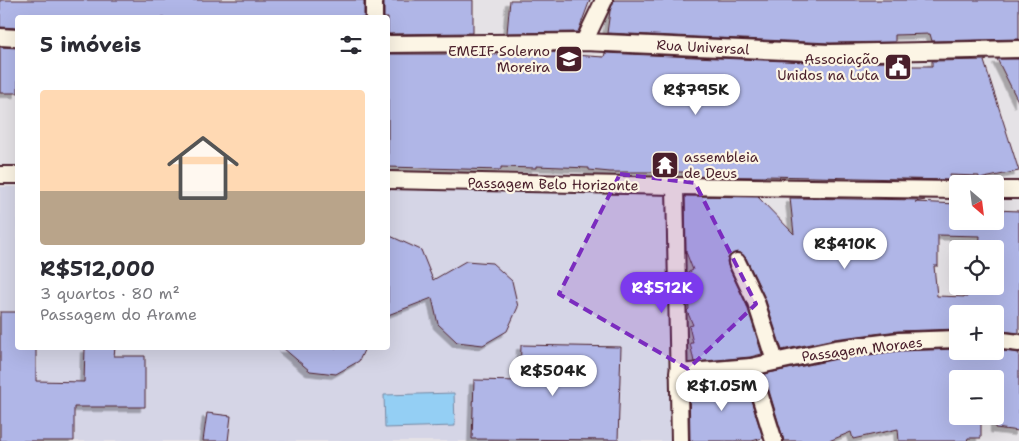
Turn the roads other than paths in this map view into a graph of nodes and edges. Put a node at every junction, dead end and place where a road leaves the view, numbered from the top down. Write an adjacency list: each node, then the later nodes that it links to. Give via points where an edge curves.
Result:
1 (374, 0): 3 (street)
2 (604, 0): 6 (street)
3 (374, 15)
4 (0, 37): 5 (street)
5 (15, 38)
6 (584, 42): 7 (street, Rua Universal); 8 (street, Rua Universal, via 830,53)
7 (390, 44)
8 (1019, 49)
9 (0, 175): 10 (street)
10 (15, 175)
11 (390, 180): 12 (street, Passagem Belo Horizonte)
12 (675, 186): 13 (street, Passagem Belo Horizonte); 22 (street)
13 (949, 190)
14 (1004, 190): 15 (street)
15 (1019, 190)
16 (737, 262): 20 (street, via 756,302)
17 (949, 339): 20 (street, Passagem Moraes, via 844,348)
18 (1004, 341): 19 (street)
19 (1019, 343)
20 (775, 361): 21 (street, Passagem Moraes)
21 (751, 366): 22 (street, Passagem Moraes); 24 (street)
22 (678, 373): 23 (street)
23 (680, 441)
24 (774, 441)

